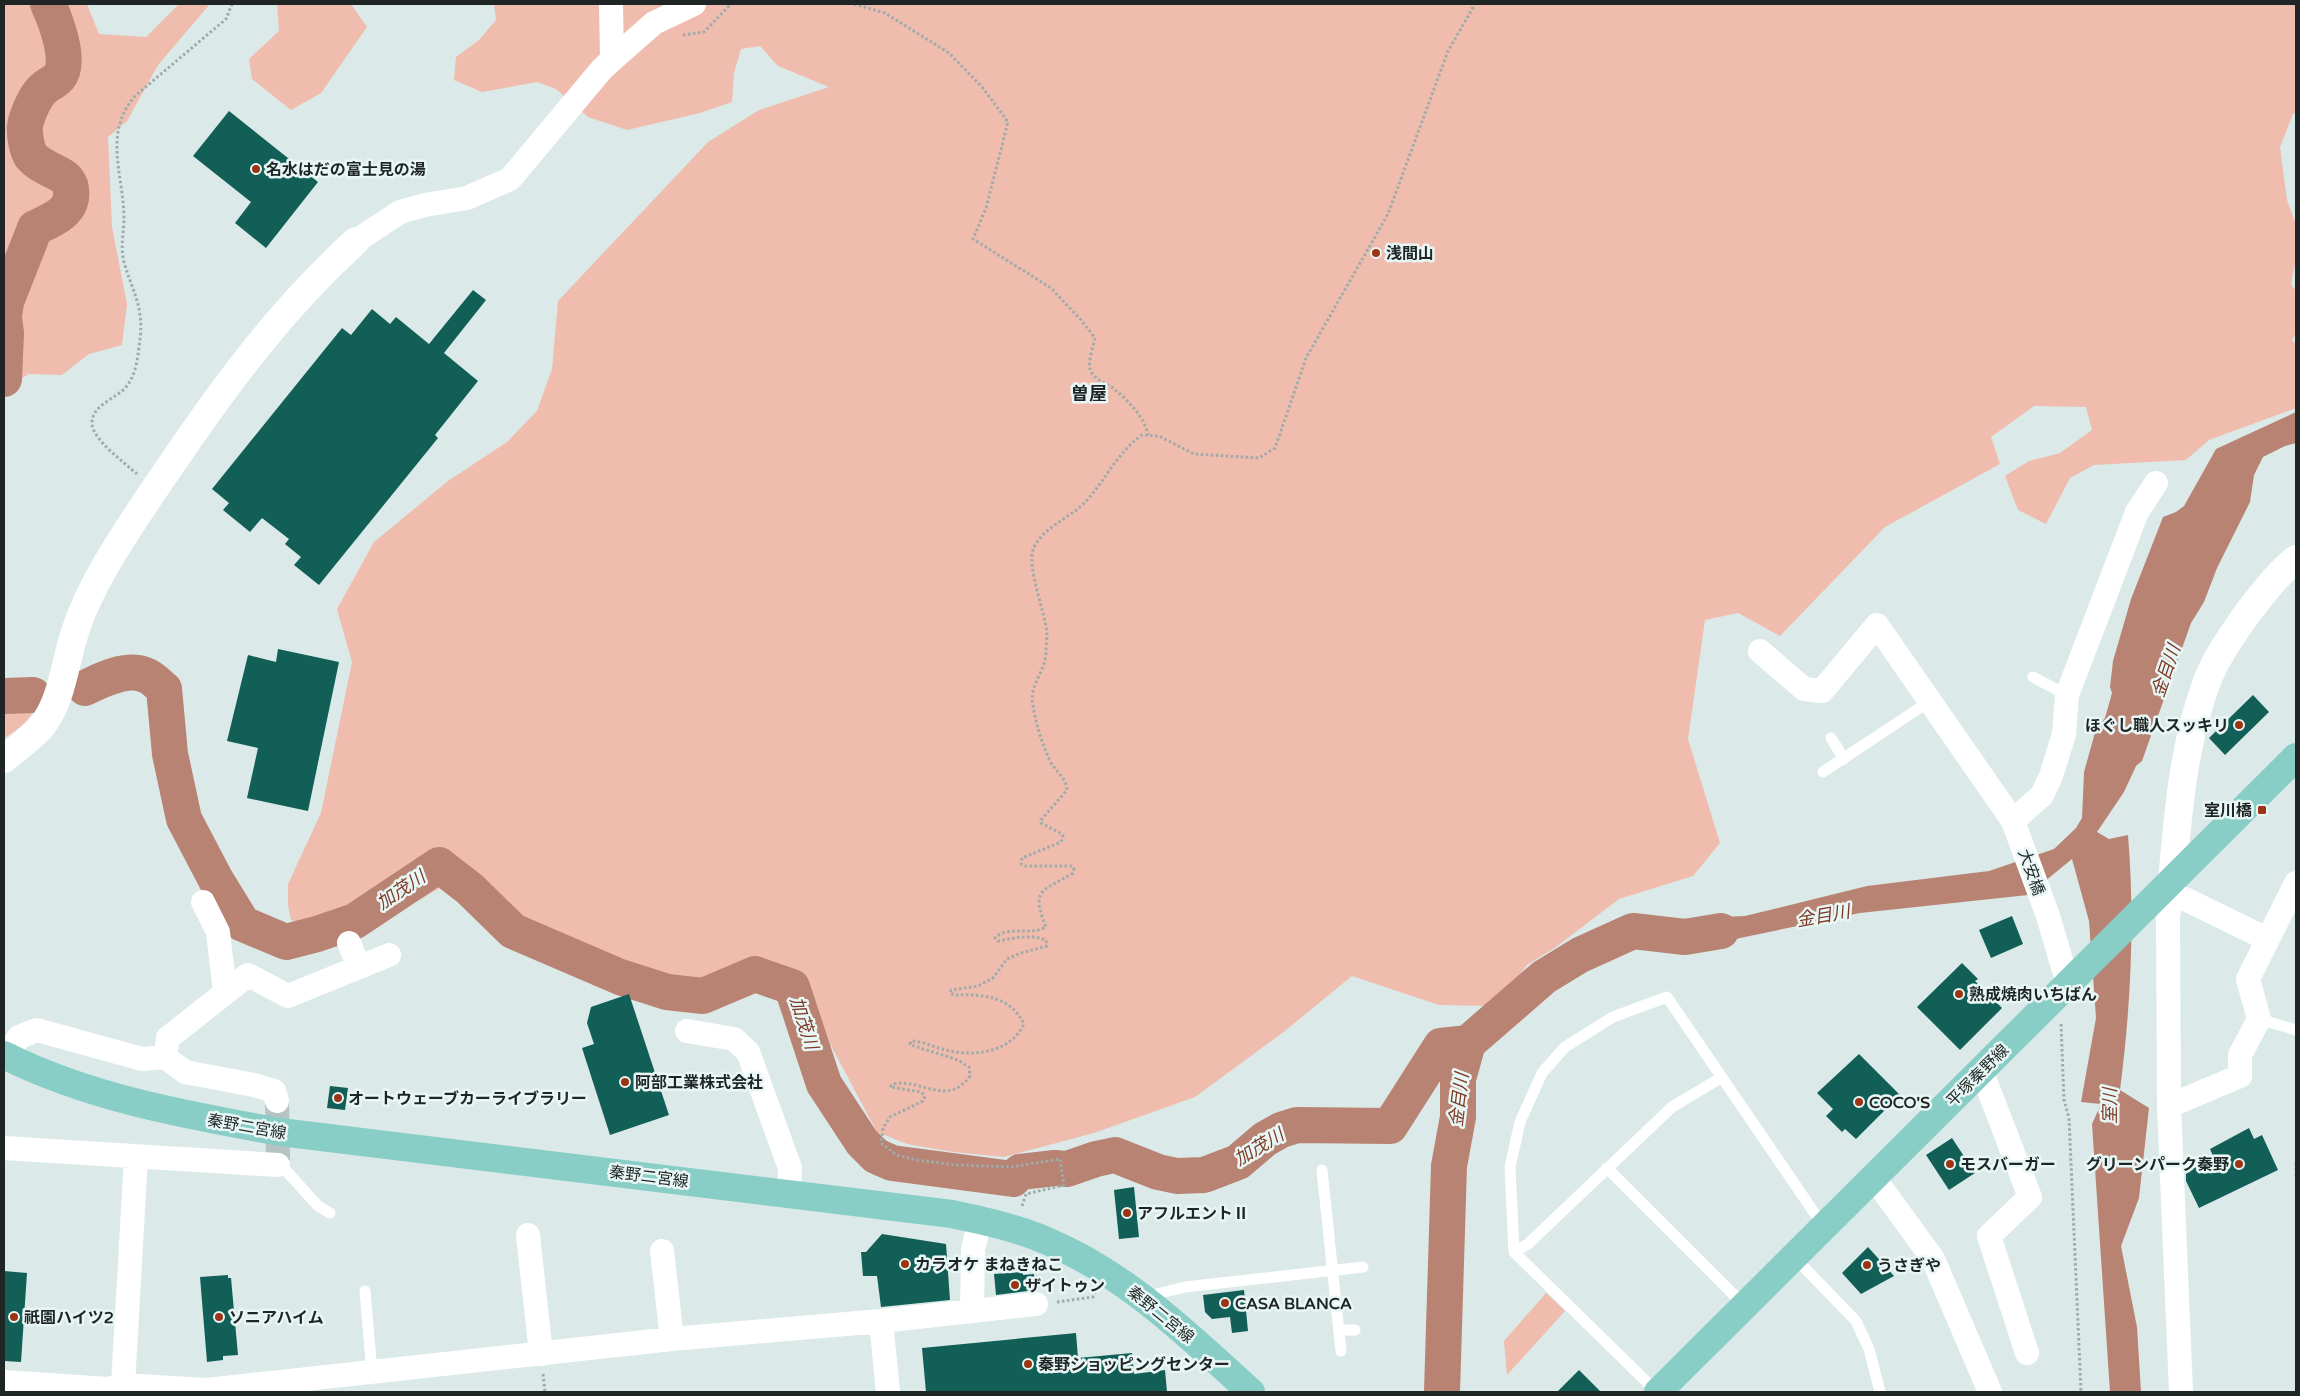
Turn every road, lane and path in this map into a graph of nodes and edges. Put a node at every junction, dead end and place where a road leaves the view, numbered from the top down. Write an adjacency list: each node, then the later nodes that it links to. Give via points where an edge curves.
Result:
1 (232, 4): 10 (path, via 226,19 135,96 119,122 116,137 124,218 122,247 136,294 140,337 133,376 126,387 95,411 92,427 97,437)
2 (611, 4): 6 (street)
3 (694, 4): 6 (street, via 654,23)
4 (854, 4): 8 (path, via 885,13 949,53 1008,122 986,208 973,239 1051,288 1081,320 1095,338 1090,368 1096,379 1114,388 1136,411 1147,428)
5 (1475, 4): 8 (path, via 1448,51 1388,214 1306,358 1275,448 1259,458 1194,454 1159,436)
6 (612, 60): 7 (street, via 510,180 467,198 400,212)
7 (356, 241): 10 (street, via 270,329 222,390)
8 (1148, 436): 49 (path, via 1142,435 1130,444 1081,506 1041,537 1032,551 1046,633 1046,659 1032,696 1032,705 1047,754 1066,784 1066,790 1041,820 1046,827 1062,834 1061,842 1028,854 1022,858 1021,864 1074,868 1073,873 1047,887 1040,895 1039,913 1046,927 1006,932 995,938 998,941 1036,936 1046,940 1047,946 1007,959 993,978 978,986 951,990 950,993 992,996 1019,1014 1024,1024 1009,1044 991,1051 946,1050 911,1041 914,1046 958,1060 969,1067 970,1076 955,1090 940,1092 914,1083 892,1084 890,1087 921,1092 925,1096 923,1102 890,1116 883,1128 881,1143 897,1155 916,1160 1011,1167 1060,1159 1064,1185 1026,1194)
9 (2156, 483): 14 (street, via 2137,512)
10 (154, 489): 19 (street, via 106,564 92,593 72,640 56,699 42,726)
11 (2296, 558): 23 (street, via 2258,599 2225,646 2206,683 2182,778)
12 (1760, 651): 15 (street, 大安橋, via 1804,689 1822,691 1877,625)
13 (2033, 676): 14 (lane)
14 (2067, 695): 21 (street, via 2064,734 2051,776 2042,795)
15 (1930, 701): 18 (lane); 21 (street, 大安橋)
16 (1831, 738): 18 (lane)
17 (2296, 757): 23 (main road, 平塚秦野線)
18 (1844, 758): 20 (lane)
19 (4, 759)
20 (1823, 772)
21 (2015, 825): 29 (street, 大安橋)
22 (2296, 883): 25 (street)
23 (2165, 892): 25 (street, via 2185,898); 29 (main road, 平塚秦野線); 39 (street, via 2168,918)
24 (203, 902): 30 (street, via 218,932)
25 (2267, 939): 31 (street, via 2248,979)
26 (349, 943): 28 (street)
27 (389, 955): 28 (street)
28 (359, 968): 30 (street, via 288,996 248,975)
29 (2069, 983): 36 (main road, 平塚秦野線); 80 (path, via 2064,1100 2069,1118)
30 (225, 993): 35 (street, via 168,1038)
31 (2259, 1019): 32 (lane); 39 (street, via 2240,1056 2240,1076)
32 (2296, 1030)
33 (687, 1031): 48 (street, via 734,1039 748,1052 790,1168)
34 (6, 1056): 35 (street, via 19,1037 37,1030 142,1060); 48 (main road, 秦野二宮線, via 75,1084 180,1114 280,1132)
35 (165, 1057): 38 (street, via 185,1072 274,1091)
36 (1981, 1070): 47 (main road, 平塚秦野線); 70 (street, via 2030,1197 1989,1236)
37 (1722, 1077): 44 (lane, via 1672,1107); 52 (lane); 55 (lane, via 1667,997 1613,1017 1565,1047 1542,1073 1520,1122 1510,1167)
38 (277, 1101)
39 (2169, 1106): 81 (street)
40 (4, 1148): 41 (street)
41 (136, 1157): 43 (street); 74 (street)
42 (2296, 1163): 46 (path)
43 (278, 1165): 50 (lane, via 318,1206)
44 (1606, 1168): 55 (lane, via 1528,1244); 63 (lane)
45 (1322, 1170): 58 (lane)
46 (2296, 1176)
47 (1874, 1178): 52 (main road, 平塚秦野線); 79 (street, via 1933,1259)
48 (789, 1193): 51 (main road, 秦野二宮線)
49 (1022, 1206)
50 (330, 1213)
51 (980, 1220): 61 (main road, 秦野二宮線, via 1014,1229 1079,1256); 64 (street, via 972,1249)
52 (1824, 1226): 56 (main road, 平塚秦野線)
53 (528, 1236): 71 (street)
54 (662, 1251): 68 (street)
55 (1514, 1252): 77 (lane)
56 (1794, 1257): 63 (main road, 平塚秦野線); 78 (lane, via 1856,1321 1869,1349)
57 (1363, 1267): 58 (lane)
58 (1334, 1270): 61 (lane, via 1178,1288); 66 (lane)
59 (365, 1291): 72 (lane)
60 (1096, 1292): 62 (path, via 1093,1297)
61 (1143, 1298): 76 (main road, 秦野二宮線)
62 (1036, 1304): 64 (street)
63 (1745, 1306): 77 (main road, 平塚秦野線)
64 (972, 1311): 65 (street)
65 (880, 1321): 68 (street); 75 (street)
66 (1339, 1330): 67 (lane); 69 (lane)
67 (1355, 1330)
68 (672, 1339): 71 (street)
69 (1341, 1351)
70 (2027, 1353)
71 (541, 1354): 72 (street)
72 (372, 1373): 74 (street, via 206,1390)
73 (4, 1382): 74 (street, via 108,1389)
74 (123, 1385)
75 (888, 1392)
76 (1251, 1392)
77 (1658, 1392)
78 (1880, 1392)
79 (1990, 1392)
80 (2081, 1392)
81 (2181, 1392)

